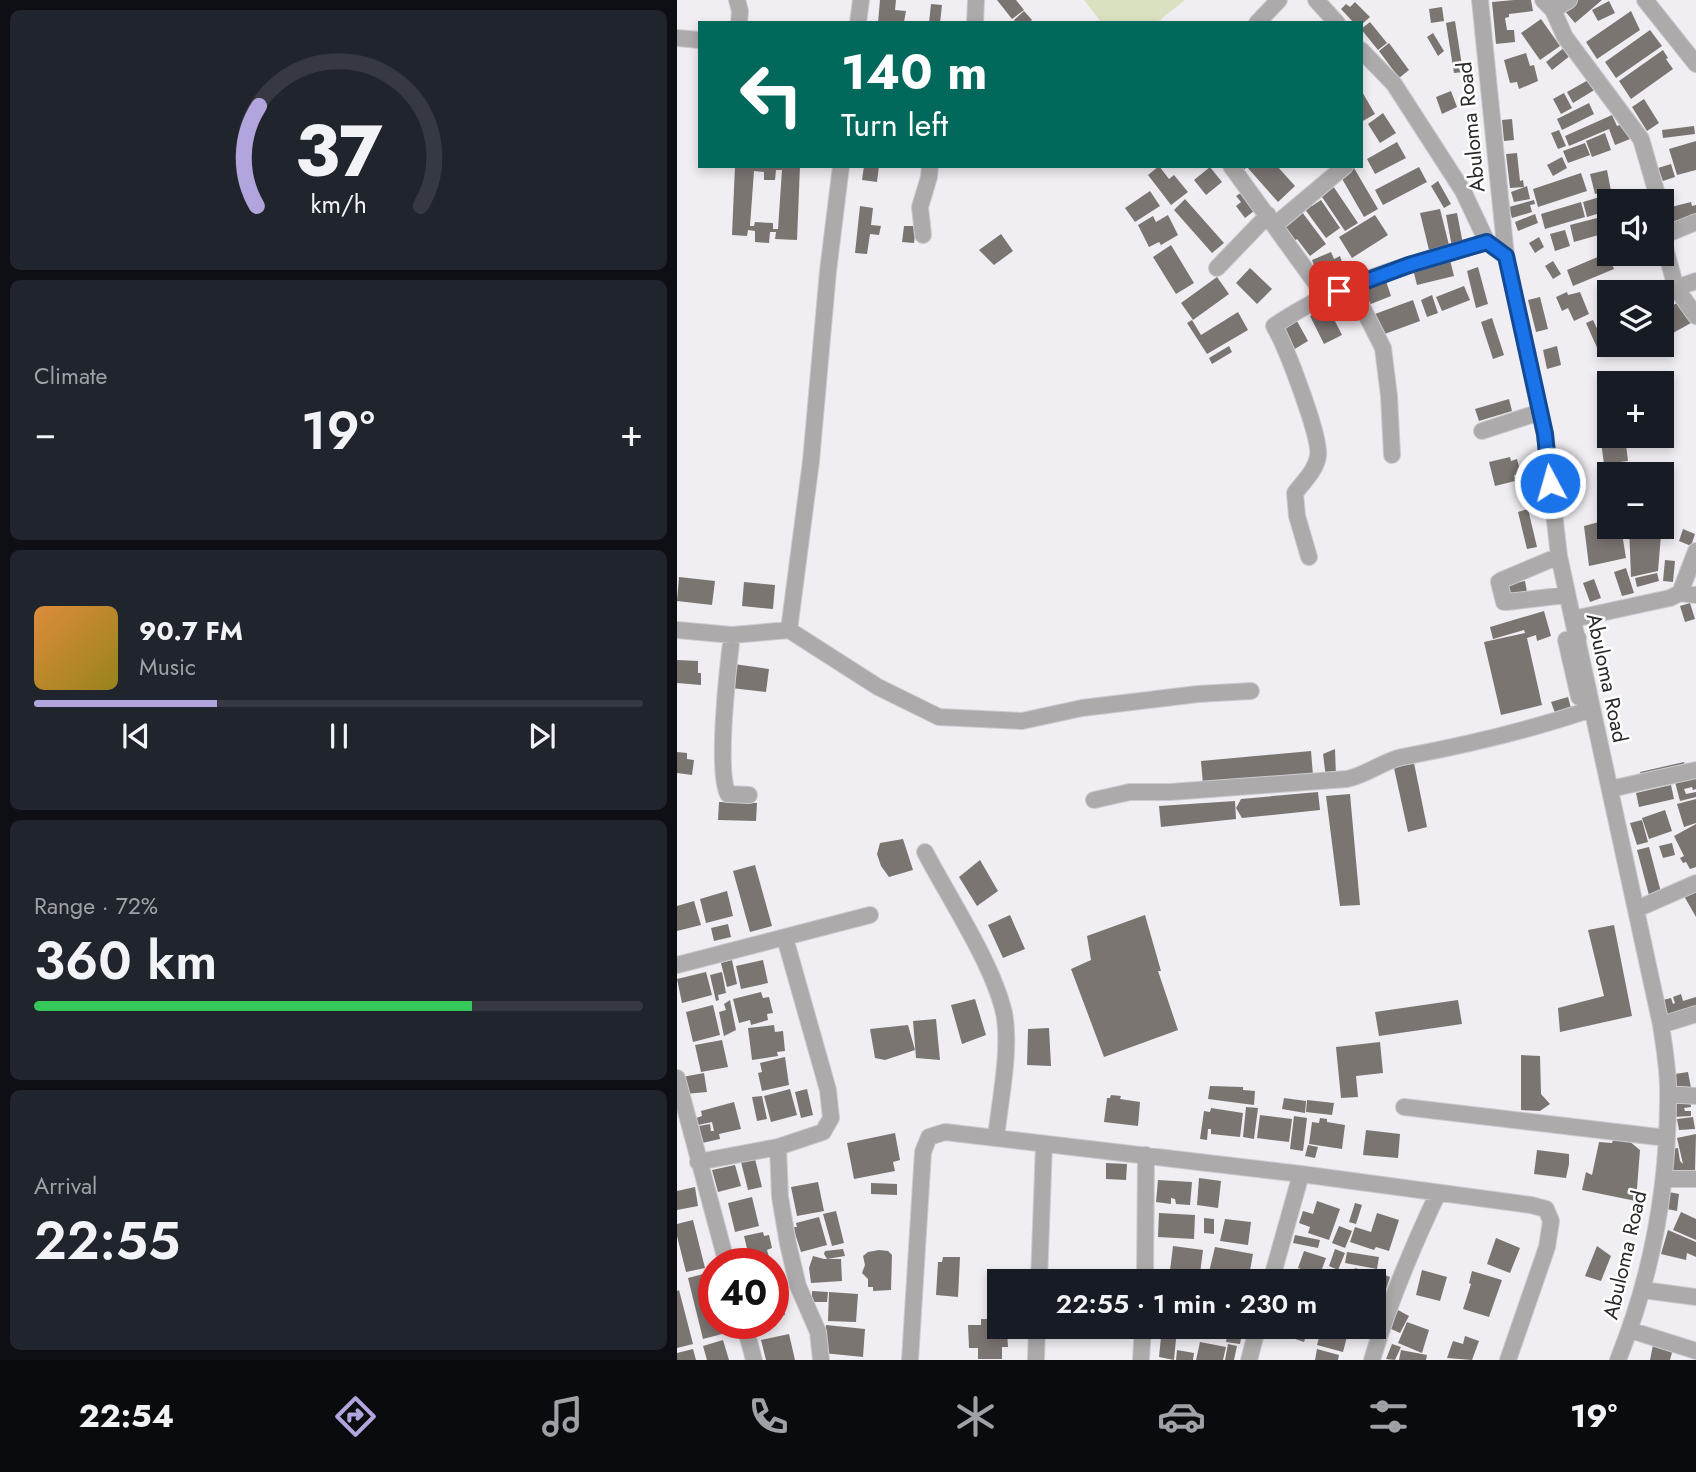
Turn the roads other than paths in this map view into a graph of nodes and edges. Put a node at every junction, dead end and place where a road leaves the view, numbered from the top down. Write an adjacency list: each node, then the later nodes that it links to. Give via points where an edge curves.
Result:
1 (737, 0): 10 (street)
2 (861, 0): 11 (street)
3 (976, 0): 12 (street)
4 (1279, 0): 13 (street)
5 (1316, 0): 14 (street)
6 (1480, 0): 29 (street, Abuloma Road)
7 (1569, 0): 9 (street)
8 (1645, 0): 18 (street)
9 (1548, 5): 23 (street, via 1565,37 1641,139)
10 (739, 21)
11 (858, 21)
12 (975, 21)
13 (1259, 21)
14 (1335, 21)
15 (677, 38): 16 (street)
16 (698, 40)
17 (1363, 52): 28 (street, via 1408,105 1463,191)
18 (1696, 64)
19 (841, 168): 49 (street)
20 (930, 168): 27 (street, via 920,207)
21 (1232, 168): 24 (street)
22 (1342, 168): 24 (street)
23 (1656, 189)
24 (1271, 220): 31 (street); 35 (street)
25 (1696, 222): 26 (street)
26 (1674, 231)
27 (923, 235)
28 (1487, 242): 29 (street); 33 (street)
29 (1506, 256): 37 (street, Abuloma Road)
30 (1670, 266): 34 (street)
31 (1217, 268)
32 (1696, 281): 34 (street)
33 (1352, 287): 35 (street); 39 (street, via 1383,348)
34 (1676, 288): 36 (street)
35 (1325, 296): 42 (street, via 1274,326 1315,430 1319,454 1315,469 1295,493)
36 (1696, 316)
37 (1540, 412): 38 (street); 41 (street, Abuloma Road)
38 (1482, 431)
39 (1392, 455)
40 (1696, 551): 44 (street)
41 (1558, 556): 43 (street); 45 (street, Abuloma Road)
42 (1309, 557)
43 (1526, 570): 46 (street); 46 (street, via 1498,582 1501,596 1504,601)
44 (1688, 594): 47 (street)
45 (1566, 595): 46 (street); 47 (street, Abuloma Road)
46 (1533, 599)
47 (1573, 619): 52 (street, Abuloma Road)
48 (677, 630): 50 (street)
49 (789, 630): 50 (street); 51 (street, via 878,687 939,717 1022,721 1095,707)
50 (732, 635): 55 (street, via 724,776 728,794)
51 (1251, 691)
52 (1587, 709): 54 (street, Abuloma Road); 56 (street, via 1539,727 1399,758 1347,779 1130,792)
53 (1696, 770): 54 (street)
54 (1610, 789): 59 (street, Abuloma Road)
55 (749, 795)
56 (1093, 800)
57 (925, 852): 69 (street, via 991,975 1004,1014 1005,1056)
58 (1696, 883): 59 (street)
59 (1637, 909): 64 (street, Abuloma Road)
60 (870, 915): 61 (street)
61 (785, 937): 62 (street); 72 (street, via 828,1090 831,1118 823,1132)
62 (677, 965)
63 (1696, 1014): 64 (street)
64 (1661, 1025): 66 (street, Abuloma Road)
65 (677, 1078): 74 (street)
66 (1668, 1094): 67 (street); 70 (street, Abuloma Road)
67 (1696, 1096)
68 (1404, 1107): 70 (street)
69 (995, 1137): 71 (street); 93 (street, via 945,1132 929,1136 923,1152)
70 (1667, 1138): 77 (street, Abuloma Road)
71 (1044, 1144): 73 (street); 80 (street)
72 (779, 1147): 74 (street); 92 (street, via 780,1197 788,1244 798,1286 818,1332)
73 (1146, 1155): 75 (street); 81 (street)
74 (698, 1162): 79 (street)
75 (1301, 1174): 78 (street); 82 (street)
76 (1696, 1179): 77 (street)
77 (1663, 1180): 83 (street, Abuloma Road, via 1663,1201)
78 (1438, 1193): 97 (street, via 1411,1250); 98 (street, via 1546,1209 1551,1221 1547,1247)
79 (722, 1248)
80 (1039, 1269)
81 (1145, 1269)
82 (1274, 1269)
83 (1643, 1290): 84 (street); 85 (street, Abuloma Road)
84 (1696, 1297)
85 (1630, 1330): 90 (street); 99 (street, Abuloma Road)
86 (748, 1339): 91 (street)
87 (1037, 1339): 94 (street)
88 (1142, 1339): 95 (street)
89 (1255, 1339): 96 (street)
90 (1696, 1351)
91 (754, 1360)
92 (821, 1360)
93 (910, 1360)
94 (1036, 1360)
95 (1141, 1360)
96 (1249, 1360)
97 (1372, 1360)
98 (1508, 1360)
99 (1618, 1360)

